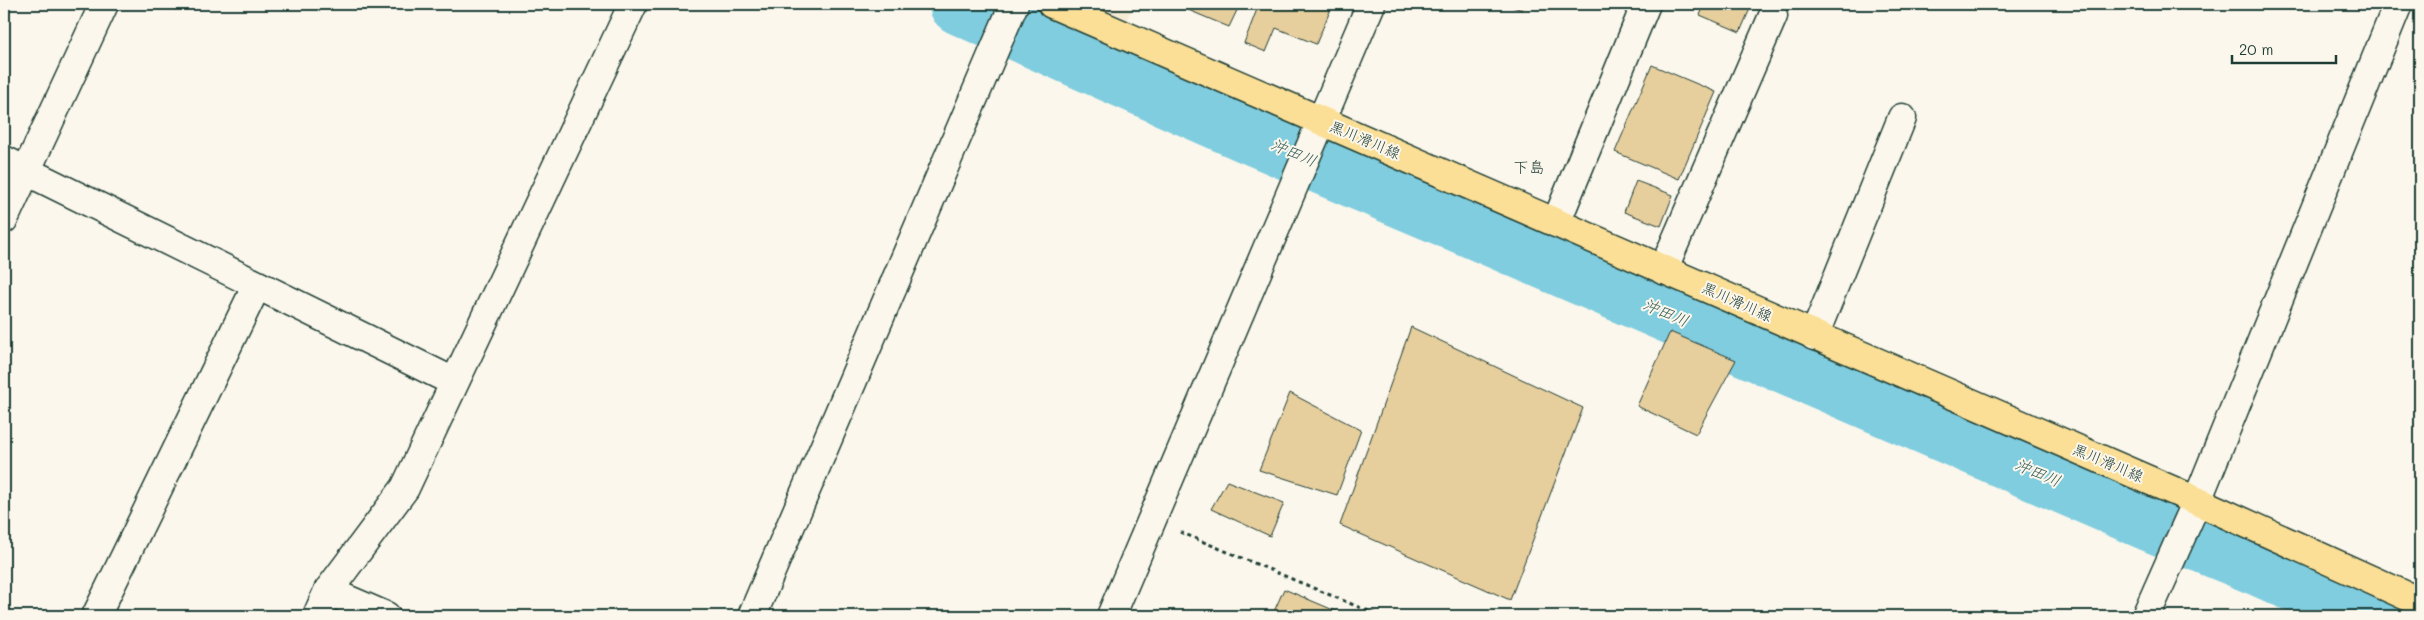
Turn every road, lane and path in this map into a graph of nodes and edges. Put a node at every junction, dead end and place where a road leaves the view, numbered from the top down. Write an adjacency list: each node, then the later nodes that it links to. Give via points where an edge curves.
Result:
1 (104, 4): 11 (street)
2 (633, 4): 17 (street)
3 (1014, 4): 25 (street)
4 (1052, 4): 10 (main road, 黒川滑川線)
5 (1371, 4): 10 (street)
6 (1646, 4): 13 (street)
7 (2398, 4): 18 (street)
8 (1773, 16): 14 (street)
9 (1902, 118): 16 (street)
10 (1321, 121): 13 (main road, 黒川滑川線); 19 (street)
11 (15, 165): 12 (street); 15 (street)
12 (4, 219)
13 (1556, 223): 14 (main road, 黒川滑川線)
14 (1663, 270): 16 (main road, 黒川滑川線)
15 (257, 285): 17 (street); 22 (street)
16 (1814, 336): 18 (main road, 黒川滑川線)
17 (454, 382): 20 (street, via 406,488)
18 (2196, 501): 21 (main road, 黒川滑川線); 28 (street)
19 (1152, 520): 26 (street); 27 (path)
20 (328, 591): 23 (street); 24 (street)
21 (2420, 602)
22 (96, 616)
23 (317, 616)
24 (386, 616)
25 (752, 616)
26 (1111, 616)
27 (1380, 616)
28 (2146, 616)

